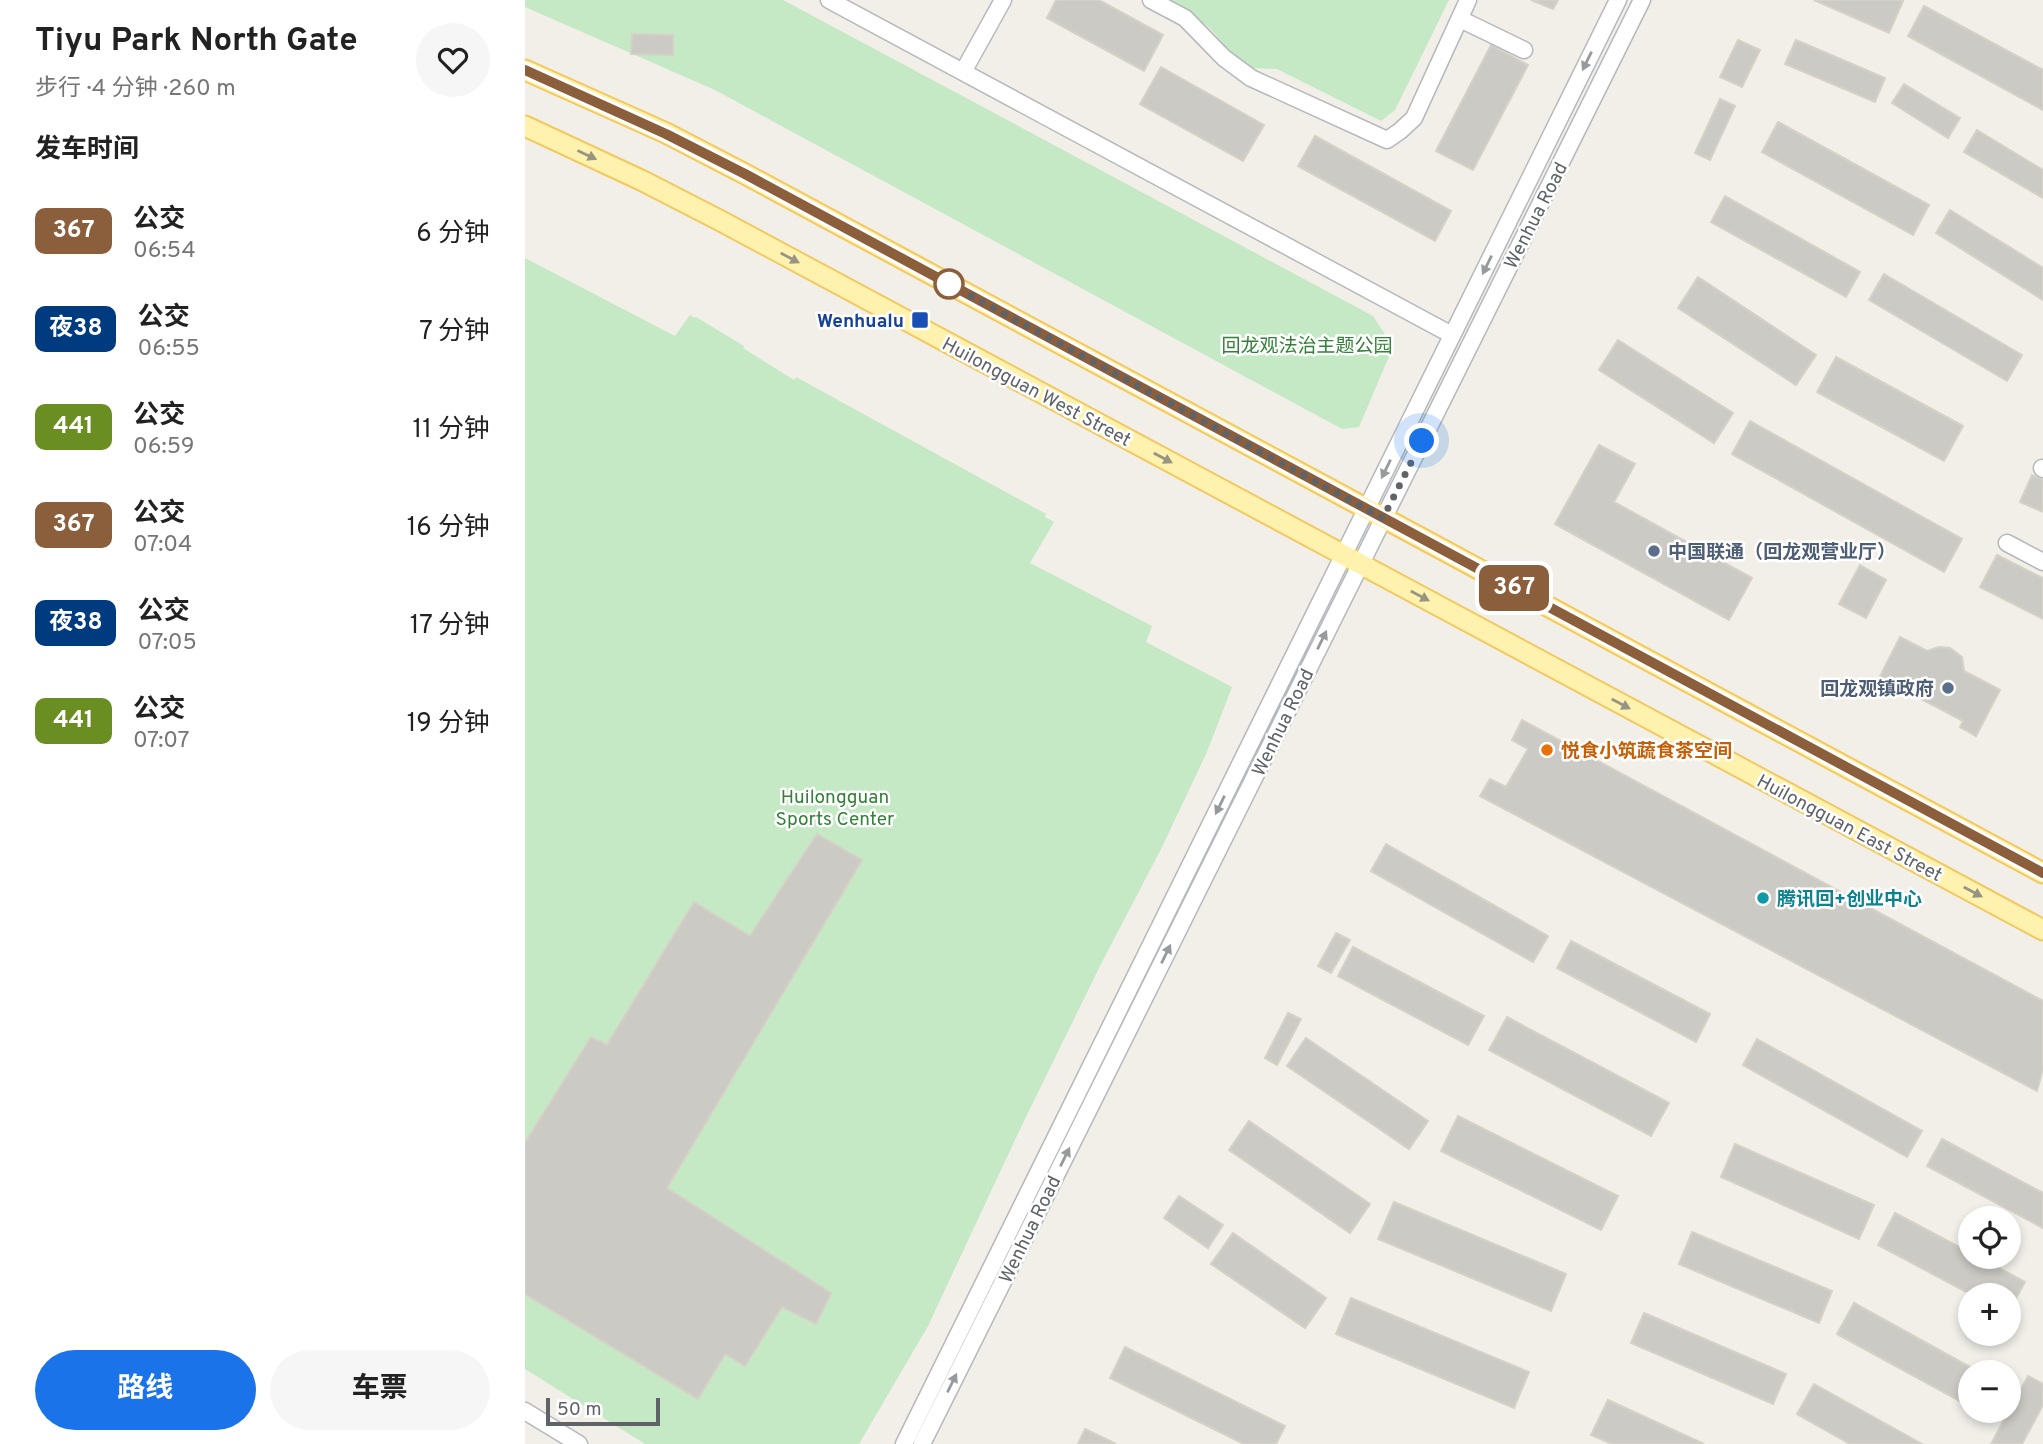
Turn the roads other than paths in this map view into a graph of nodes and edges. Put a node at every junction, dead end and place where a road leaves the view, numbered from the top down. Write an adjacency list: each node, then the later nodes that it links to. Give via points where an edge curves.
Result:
1 (829, 0): 10 (street)
2 (1003, 0): 10 (street)
3 (1151, 0): 7 (street, via 1185,18 1251,78 1387,140 1414,118)
4 (1468, 0): 7 (street)
5 (1618, 0): 12 (street, Wenhua Road, one-way to 12)
6 (1642, 0): 13 (street, Wenhua Road)
7 (1460, 19): 8 (street)
8 (1524, 50)
9 (525, 70): 13 (main road, via 745,174)
10 (963, 72): 12 (street)
11 (525, 126): 15 (main road, Huilongguan West Street, one-way to 15, via 719,220)
12 (1452, 335): 13 (street, Wenhua Road, one-way to 13)
13 (1375, 513): 15 (street, Wenhua Road); 17 (main road)
14 (2007, 543): 16 (street)
15 (1352, 560): 18 (main road, Huilongguan East Street, one-way to 18); 19 (street, Wenhua Road, one-way to 19); 24 (street, Wenhua Road, one-way to 15)
16 (2043, 562)
17 (2043, 873)
18 (2043, 930)
19 (932, 1387): 22 (street); 23 (street, Wenhua Road)
20 (525, 1411): 21 (street)
21 (579, 1444)
22 (895, 1444)
23 (904, 1444)
24 (922, 1444)

